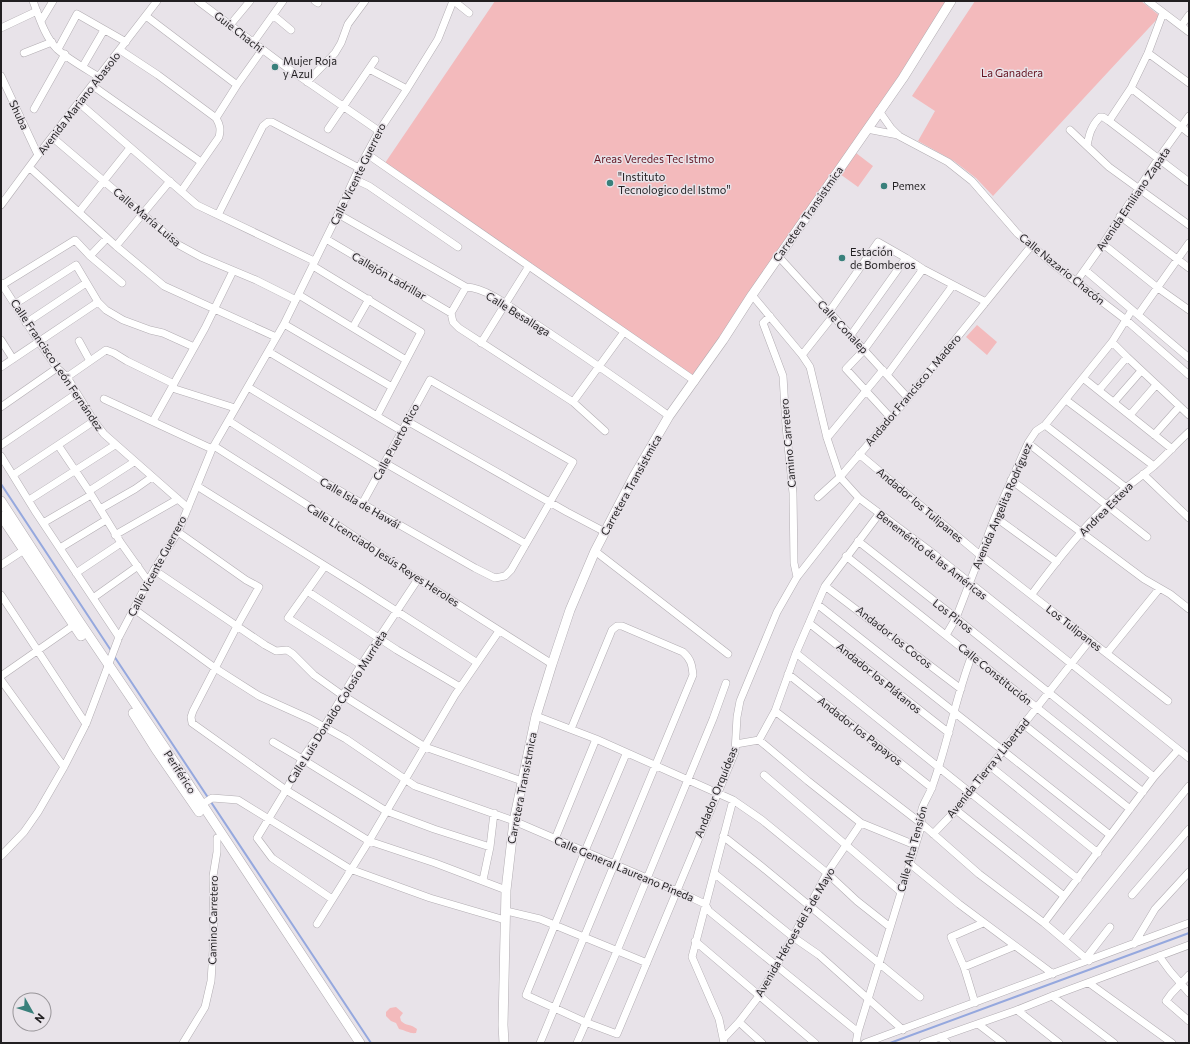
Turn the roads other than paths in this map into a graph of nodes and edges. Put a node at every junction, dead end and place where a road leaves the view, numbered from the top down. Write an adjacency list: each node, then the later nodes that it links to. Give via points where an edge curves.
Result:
1 (33, 1): 11 (street)
2 (53, 1): 17 (street)
3 (157, 1): 16 (street, Avenida Mariano Abasolo)
4 (198, 1): 18 (street, Guie Chachi)
5 (250, 1): 18 (street)
6 (284, 1): 14 (street)
7 (365, 1): 38 (street, via 348,24 335,53)
8 (453, 1): 13 (street); 43 (street, Calle Vicente Guerrero, via 438,39)
9 (951, 1): 47 (main road, Carretera Transistmica)
10 (1148, 1): 12 (street)
11 (37, 11): 17 (street); 20 (street)
12 (1163, 12): 19 (street); 31 (street)
13 (469, 13)
14 (273, 15): 22 (street); 26 (street)
15 (1189, 15): 19 (street)
16 (146, 16): 25 (street, Avenida Mariano Abasolo); 40 (street)
17 (41, 21): 24 (street)
18 (230, 25): 26 (street, Guie Chachi)
19 (1181, 26): 23 (street)
20 (1, 28)
21 (104, 30): 25 (street); 27 (street, via 77,14); 34 (street)
22 (290, 30)
23 (1189, 32)
24 (52, 42): 27 (street); 30 (street)
25 (126, 42): 28 (street, Avenida Mariano Abasolo)
26 (254, 43): 29 (street, Guie Chachi)
27 (58, 49): 32 (street)
28 (120, 50): 37 (street, Avenida Mariano Abasolo); 49 (street)
29 (262, 50): 38 (street, Guie Chachi); 40 (street)
30 (24, 53)
31 (1148, 53): 39 (street); 42 (street)
32 (65, 54): 34 (street); 46 (street)
33 (375, 60): 35 (street)
34 (83, 66): 37 (street)
35 (369, 69): 43 (street); 45 (street)
36 (1, 76): 62 (street, Shuba)
37 (99, 78): 41 (street, Avenida Mariano Abasolo)
38 (307, 82): 45 (street, Guie Chachi)
39 (1189, 83)
40 (237, 85): 49 (street)
41 (93, 86): 44 (street, Avenida Mariano Abasolo); 64 (street)
42 (1131, 88): 50 (street); 51 (street)
43 (407, 90): 54 (street, Calle Vicente Guerrero)
44 (79, 103): 58 (street, Avenida Mariano Abasolo); 60 (street)
45 (344, 107): 52 (street); 54 (street, Guie Chachi)
46 (34, 109)
47 (879, 111): 53 (main road, Carretera Transistmica); 57 (street, Calle Nazario Chacón, via 890,128)
48 (1189, 116): 51 (street, Avenida Emiliano Zapata)
49 (216, 118): 64 (street, via 221,130 219,137)
50 (1109, 121): 59 (street, via 1100,117 1094,123); 63 (street)
51 (1181, 127): 56 (street); 63 (street, Avenida Emiliano Zapata)
52 (328, 129)
53 (867, 129): 57 (street, Calle Nazario Chacón); 88 (main road, Carretera Transistmica)
54 (379, 130): 61 (street, Calle Vicente Guerrero)
55 (1070, 130): 59 (street)
56 (1189, 133)
57 (899, 136): 84 (street, Calle Nazario Chacón, via 948,162 972,181 1017,233)
58 (52, 137): 62 (street, Avenida Mariano Abasolo); 68 (street, Calle María Luisa)
59 (1087, 146): 71 (street, via 1109,167)
60 (130, 148): 68 (street); 69 (street)
61 (367, 154): 66 (street, Calle Vicente Guerrero); 92 (street)
62 (38, 155): 65 (street, Avenida Mariano Abasolo)
63 (1158, 159): 70 (street); 71 (street, Avenida Emiliano Zapata)
64 (201, 162): 72 (street)
65 (29, 167): 73 (street, Avenida Mariano Abasolo); 74 (street)
66 (359, 168): 67 (street, Calle Vicente Guerrero); 77 (street, via 268,122 263,126)
67 (354, 179): 76 (street, Calle Vicente Guerrero); 86 (street, via 369,186)
68 (104, 181): 74 (street); 75 (street, Calle María Luisa)
69 (170, 181): 72 (street); 75 (street)
70 (1189, 182)
71 (1139, 188): 78 (street, Avenida Emiliano Zapata); 79 (street)
72 (182, 190): 77 (street, via 197,204)
73 (1, 205)
74 (79, 212): 80 (street)
75 (142, 213): 85 (street); 96 (street, Calle María Luisa, via 179,245)
76 (338, 214): 81 (street, Calle Vicente Guerrero); 102 (street, Calle Besallaga)
77 (218, 215): 91 (street)
78 (1120, 216): 83 (street, Avenida Emiliano Zapata); 90 (street)
79 (1189, 225)
80 (107, 238): 85 (street); 87 (street)
81 (326, 239): 91 (street, Calle Vicente Guerrero); 114 (street, Callejón Ladrillar)
82 (1189, 243): 90 (street)
83 (1103, 244): 95 (street, Avenida Emiliano Zapata); 103 (street)
84 (1032, 245): 97 (street, Calle Nazario Chacón); 108 (street, Andador Francisco I. Madero)
85 (116, 246): 111 (street, via 164,286)
86 (458, 246)
87 (90, 256): 99 (street); 100 (street, via 75,240)
88 (779, 257): 104 (main road, Carretera Transistmica); 115 (street, Calle Conalep)
89 (906, 258): 94 (street); 115 (street, via 878,242); 123 (street)
90 (1178, 259): 93 (street); 103 (street)
91 (312, 266): 105 (street, Calle Vicente Guerrero); 106 (street)
92 (529, 266): 110 (street); 122 (street)
93 (1189, 268)
94 (923, 269): 101 (street); 131 (street)
95 (1085, 270): 97 (street, Avenida Emiliano Zapata); 112 (street)
96 (233, 271): 105 (street, Calle María Luisa); 111 (street)
97 (1076, 282): 118 (street, Calle Nazario Chacón)
98 (86, 283): 107 (street); 109 (street, via 76,265); 119 (street)
99 (122, 283)
100 (2, 284): 109 (street, Calle Francisco León Fernández)
101 (953, 285): 108 (street); 144 (street)
102 (466, 287): 110 (street, Calle Besallaga, via 486,293); 114 (street)
103 (1158, 288): 113 (street); 116 (street)
104 (752, 295): 117 (street, Benemérito de las Américas); 148 (main road, Carretera Transistmica)
105 (297, 297): 120 (street, Calle Vicente Guerrero); 121 (street, Calle María Luisa)
106 (369, 299): 121 (street); 137 (street, via 421,332)
107 (98, 302): 127 (street); 130 (street, via 123,320)
108 (986, 302): 156 (street, Andador Francisco I. Madero)
109 (14, 304): 119 (street, Calle Francisco León Fernández)
110 (505, 304): 128 (street); 139 (street, Calle Besallaga)
111 (214, 309): 124 (street); 130 (street)
112 (1132, 310): 116 (street); 118 (street, Avenida Angelita Rodríguez)
113 (1189, 310)
114 (451, 313): 128 (street, via 453,322 459,328)
115 (831, 314): 123 (street, Calle Conalep); 133 (street)
116 (1138, 315): 135 (street)
117 (770, 316): 133 (street, Benemérito de las Américas); 234 (street, Camino Carretero, via 763,323 783,376 793,493 794,563)
118 (1126, 320): 129 (street, Avenida Angelita Rodríguez); 142 (street, Calle Nazario Chacón)
119 (26, 323): 127 (street, Calle Francisco León Fernández)
120 (284, 324): 124 (street, Calle Vicente Guerrero); 152 (street)
121 (353, 327): 137 (street, Calle María Luisa)
122 (624, 332): 139 (street); 148 (street)
123 (851, 335): 131 (street, Calle Conalep)
124 (276, 336): 132 (street, Calle Vicente Guerrero)
125 (1, 340): 136 (street)
126 (79, 341): 138 (street)
127 (39, 342): 136 (street); 141 (street, Calle Francisco León Fernández)
128 (481, 342): 159 (street)
129 (1112, 342): 134 (street); 147 (street, Avenida Angelita Rodríguez)
130 (194, 347): 150 (street)
131 (864, 350): 144 (street, Calle Conalep); 153 (street, via 846,369)
132 (269, 352): 151 (street, Calle Vicente Guerrero); 166 (street)
133 (802, 355): 178 (street, Benemérito de las Américas, via 810,367)
134 (1126, 357): 143 (street); 154 (street)
135 (1189, 358): 142 (street)
136 (13, 359): 140 (street)
137 (406, 360): 152 (street)
138 (90, 361): 146 (street); 150 (street, via 106,350)
139 (600, 366): 159 (street); 167 (street, Calle Besallaga)
140 (1, 367)
141 (57, 368): 146 (street, Calle Francisco León Fernández); 161 (street)
142 (1182, 368): 145 (street, Calle Nazario Chacón)
143 (1141, 371): 149 (street); 160 (street)
144 (885, 373): 153 (street); 156 (street, Calle Conalep)
145 (1189, 375)
146 (67, 377): 155 (street, Calle Francisco León Fernández)
147 (1083, 378): 154 (street); 158 (street, Avenida Angelita Rodríguez)
148 (695, 381): 167 (main road, Carretera Transistmica)
149 (1156, 385): 162 (street); 164 (street)
150 (173, 386): 163 (street); 170 (street)
151 (248, 387): 163 (street, Calle Vicente Guerrero); 188 (street)
152 (392, 387): 166 (street)
153 (866, 390): 168 (street); 178 (street)
154 (1099, 390): 160 (street)
155 (76, 394): 169 (street, Calle Francisco León Fernández); 180 (street)
156 (908, 398): 168 (street, Andador Francisco I. Madero)
157 (104, 399): 170 (street, Calle Licenciado Jesús Reyes Heroles)
158 (1066, 400): 173 (street, Avenida Angelita Rodríguez); 189 (street)
159 (572, 402): 175 (street)
160 (1114, 402): 164 (street)
161 (1, 407)
162 (1179, 407): 165 (street); 176 (street)
163 (235, 408): 171 (street, Calle Vicente Guerrero)
164 (1130, 415): 176 (street)
165 (1189, 415)
166 (377, 416): 174 (street)
167 (669, 416): 216 (main road, Carretera Transistmica)
168 (890, 417): 185 (street, Andador Francisco I. Madero)
169 (94, 421): 181 (street, Calle Francisco León Fernández); 182 (street)
170 (153, 421): 183 (street, Calle Licenciado Jesús Reyes Heroles)
171 (229, 421): 183 (street, Calle Vicente Guerrero); 205 (street, Calle Isla de Hawái)
172 (408, 421): 174 (street, Calle Puerto Rico); 204 (street); 204 (street, Calle Puerto Rico, via 430,380 573,462)
173 (1045, 425): 179 (street, Avenida Angelita Rodríguez, via 1036,431); 197 (street)
174 (402, 431): 188 (street, Calle Puerto Rico)
175 (605, 431)
176 (1154, 435): 184 (street)
177 (1188, 436): 184 (street, Andrea Esteva)
178 (827, 438): 194 (street, Benemérito de las Américas)
179 (1028, 443): 195 (street, Avenida Angelita Rodríguez); 206 (street)
180 (1, 445)
181 (115, 445): 187 (street, Calle Francisco León Fernández); 190 (street)
182 (58, 446): 190 (street); 192 (street)
183 (213, 447): 196 (street, Calle Vicente Guerrero); 235 (street, Calle Licenciado Jesús Reyes Heroles, via 315,510)
184 (1172, 449): 189 (street, Andrea Esteva)
185 (859, 454): 194 (street, Andador Francisco I. Madero); 226 (street, Andador los Tulipanes)
186 (1, 456): 192 (street)
187 (134, 462): 193 (street, Calle Francisco León Fernández); 198 (street)
188 (383, 466): 205 (street, Calle Puerto Rico); 222 (street)
189 (1154, 466): 191 (street, Andrea Esteva)
190 (74, 470): 198 (street); 202 (street)
191 (1143, 474): 197 (street, Andrea Esteva); 212 (street)
192 (13, 475): 202 (street)
193 (152, 477): 201 (street, Calle Francisco León Fernández); 208 (street)
194 (840, 477): 199 (street, Andador Francisco I. Madero); 200 (street, Benemérito de las Américas)
195 (1011, 480): 211 (street, Avenida Angelita Rodríguez); 217 (street)
196 (197, 486): 207 (street, Calle Vicente Guerrero); 231 (street)
197 (1125, 487): 206 (street, Andrea Esteva)
198 (90, 493): 208 (street); 214 (street)
199 (818, 497)
200 (859, 498): 209 (street, Benemérito de las Américas); 234 (street, Andador Orquídeas)
201 (178, 499): 207 (street, Calle Francisco León Fernández); 218 (street)
202 (29, 500): 214 (street)
203 (1, 501): 249 (main road, Periférico)
204 (550, 502): 216 (street); 222 (street)
205 (362, 504): 222 (street, Calle Isla de Hawái, via 496,578 505,576 511,570)
206 (1106, 505): 217 (street, Andrea Esteva); 219 (street)
207 (188, 508): 215 (street, Calle Vicente Guerrero)
208 (100, 509): 213 (street)
209 (879, 514): 220 (street); 237 (street, Benemérito de las Américas)
210 (1, 516): 224 (main road, Periférico)
211 (995, 517): 226 (street, Avenida Angelita Rodríguez); 228 (street)
212 (1189, 518)
213 (106, 520): 218 (street); 223 (street)
214 (43, 523): 223 (street)
215 (178, 532): 232 (street, Calle Vicente Guerrero); 251 (street, via 259,587)
216 (604, 532): 225 (main road, Carretera Transistmica)
217 (1081, 533): 228 (street, Andrea Esteva); 239 (street)
218 (115, 535): 221 (street)
219 (1147, 537)
220 (858, 541): 227 (street); 248 (street, Los Pinos)
221 (121, 543): 230 (street); 233 (street)
222 (526, 544)
223 (60, 548): 233 (street)
224 (24, 550): 229 (street); 249 (main road, Periférico)
225 (595, 551): 259 (street); 263 (main road, Carretera Transistmica, via 570,610)
226 (980, 555): 237 (street, Avenida Angelita Rodríguez); 241 (street, Los Tulipanes)
227 (846, 556): 238 (street); 253 (street, Calle Constitución)
228 (1056, 562): 241 (street, Andrea Esteva)
229 (1, 565)
230 (138, 566): 236 (street); 243 (street)
231 (325, 566): 240 (street); 247 (street)
232 (154, 570): 236 (street, Calle Vicente Guerrero); 251 (street)
233 (76, 573): 243 (street)
234 (797, 577): 289 (street, Andador Orquídeas, via 777,612 740,701)
235 (418, 579): 247 (street, Calle Luis Donaldo Colosio Murrieta); 252 (street, Calle Licenciado Jesús Reyes Heroles)
236 (148, 581): 245 (street, Calle Vicente Guerrero)
237 (969, 583): 248 (street, Avenida Angelita Rodríguez); 264 (street, Benemérito de las Américas)
238 (825, 586): 244 (street); 273 (street, Andador los Cocos)
239 (1159, 589): 246 (street); 260 (street)
240 (307, 591): 255 (street); 265 (street, via 288,618)
241 (1032, 594): 256 (street, Los Tulipanes)
242 (1, 595): 257 (street)
243 (93, 598): 254 (street)
244 (817, 604): 250 (street); 279 (street)
245 (134, 609): 254 (street, Calle Vicente Guerrero); 266 (street, Calle General Laureano Pineda)
246 (1189, 609)
247 (396, 611): 255 (street, Calle Luis Donaldo Colosio Murrieta); 262 (street)
248 (956, 618): 253 (street, Avenida Angelita Rodríguez); 274 (street, Los Pinos)
249 (76, 623): 257 (street); 267 (main road, Periférico)
250 (809, 623): 258 (street); 285 (street, Andador los Plátanos)
251 (237, 626): 266 (street); 275 (street, via 265,646 276,651 287,650 314,675)
252 (499, 630): 262 (street); 263 (street, Calle Licenciado Jesús Reyes Heroles)
253 (946, 635): 261 (street, Calle Constitución)
254 (120, 637): 267 (street, Calle Vicente Guerrero)
255 (379, 638): 265 (street, Calle Luis Donaldo Colosio Murrieta); 272 (street)
256 (1090, 640): 260 (street, Los Tulipanes); 264 (street, Avenida Tierra y Libertad)
257 (37, 651): 269 (street); 281 (street)
258 (796, 652): 268 (street); 297 (street)
259 (728, 654)
260 (1107, 654): 276 (street, Los Tulipanes)
261 (972, 655): 273 (street, Calle Alta Tensión); 277 (street, Calle Constitución)
262 (476, 662): 272 (street)
263 (552, 664): 280 (main road, Carretera Transistmica)
264 (1072, 664): 274 (street, Avenida Tierra y Libertad); 292 (street, Benemérito de las Américas)
265 (361, 665): 275 (street, Calle Luis Donaldo Colosio Murrieta)
266 (215, 668): 283 (street, Calle General Laureano Pineda, via 259,696); 307 (street, via 193,711 192,723)
267 (108, 669): 281 (street, Calle Vicente Guerrero); 312 (main road, Periférico)
268 (788, 674): 278 (street); 306 (street, Andador los Papayos)
269 (1, 676)
270 (1, 680): 299 (street)
271 (726, 683): 303 (street)
272 (460, 687): 290 (street)
273 (961, 689): 279 (street, Calle Alta Tensión)
274 (1049, 692): 277 (street, Avenida Tierra y Libertad); 301 (street, Los Pinos)
275 (342, 695): 283 (street, Calle Luis Donaldo Colosio Murrieta); 290 (street)
276 (1168, 701)
277 (1036, 707): 282 (street, Avenida Tierra y Libertad); 309 (street, Calle Constitución)
278 (775, 711): 287 (street); 320 (street)
279 (955, 712): 285 (street, Calle Alta Tensión); 291 (street)
280 (536, 716): 284 (street); 304 (main road, Carretera Transistmica)
281 (86, 724): 299 (street, Calle Vicente Guerrero)
282 (1023, 724): 291 (street, Avenida Tierra y Libertad); 313 (street)
283 (324, 727): 295 (street, Calle Luis Donaldo Colosio Murrieta); 302 (street, Calle General Laureano Pineda, via 346,739)
284 (571, 729): 286 (street); 296 (street, via 612,630 617,626 683,652 689,657 693,675)
285 (949, 733): 297 (street, Calle Alta Tensión)
286 (596, 739): 293 (street); 326 (street)
287 (759, 740): 289 (street); 319 (street)
288 (272, 742): 295 (street)
289 (736, 744): 310 (street, Andador Orquídeas)
290 (425, 747): 302 (street); 304 (street)
291 (1002, 749): 298 (street, Avenida Tierra y Libertad); 323 (street)
292 (1178, 750): 294 (street, Benemérito de las Américas); 301 (street)
293 (626, 754): 296 (street); 331 (street)
294 (1189, 758)
295 (302, 759): 307 (street, Calle Luis Donaldo Colosio Murrieta); 315 (street)
296 (655, 765): 303 (street); 335 (street)
297 (939, 766): 306 (street, Calle Alta Tensión); 308 (street)
298 (990, 766): 308 (street, Avenida Tierra y Libertad); 332 (street)
299 (64, 768): 333 (street, Calle Vicente Guerrero, via 24,832)
300 (764, 775): 329 (street)
301 (1154, 777): 309 (street)
302 (405, 780): 315 (street); 316 (street, Calle General Laureano Pineda, via 415,786)
303 (686, 780): 310 (street); 340 (street)
304 (522, 781): 318 (main road, Carretera Transistmica)
305 (1189, 786): 361 (street)
306 (932, 788): 320 (street, Calle Alta Tensión, via 921,808)
307 (286, 790): 317 (street, Calle Luis Donaldo Colosio Murrieta); 327 (street)
308 (970, 791): 314 (street, Avenida Tierra y Libertad); 341 (street)
309 (1143, 792): 313 (street)
310 (717, 793): 311 (street); 344 (street, Andador Orquídeas)
311 (733, 800): 324 (street); 339 (street, via 762,820)
312 (204, 803): 317 (street, via 238,800); 325 (main road, Periférico); 384 (main road, Periférico)
313 (1130, 809): 323 (street)
314 (956, 810): 322 (street, Avenida Tierra y Libertad); 347 (street)
315 (386, 811): 327 (street); 330 (street)
316 (494, 813): 318 (street, Calle General Laureano Pineda); 330 (street)
317 (268, 818): 336 (street); 348 (street, Calle Luis Donaldo Colosio Murrieta, via 257,838 272,858)
318 (514, 821): 326 (street, Calle General Laureano Pineda); 343 (main road, Carretera Transistmica)
319 (861, 823): 328 (street); 329 (street, Avenida Héroes del 5 de Mayo)
320 (922, 824): 322 (street); 328 (street, Calle Alta Tensión)
321 (1189, 829): 346 (street)
322 (933, 834): 353 (street, via 979,874)
323 (1110, 835): 332 (street)
324 (723, 836): 338 (street); 350 (street)
325 (217, 838): 384 (main road, Periférico); 396 (street, Camino Carretero, via 213,876 214,936 211,982 205,1006)
326 (555, 839): 331 (street, Calle General Laureano Pineda)
327 (369, 841): 336 (street); 342 (street)
328 (915, 845): 334 (street, Calle Alta Tensión)
329 (845, 846): 339 (street, Avenida Héroes del 5 de Mayo); 345 (street)
330 (490, 847): 342 (street)
331 (585, 851): 335 (street, Calle General Laureano Pineda); 356 (street)
332 (1098, 852): 341 (street)
333 (1, 856)
334 (909, 863): 345 (street, Calle Alta Tensión); 352 (street)
335 (615, 864): 340 (street, Calle General Laureano Pineda); 359 (street)
336 (350, 869): 348 (street); 351 (street, via 430,898)
337 (1189, 872): 363 (street, via 1155,909)
338 (714, 873): 349 (street); 360 (street)
339 (827, 874): 350 (street, Avenida Héroes del 5 de Mayo); 357 (street)
340 (646, 878): 344 (street, Calle General Laureano Pineda); 366 (street)
341 (1078, 879): 347 (street)
342 (483, 880): 343 (street)
343 (506, 890): 351 (main road, Carretera Transistmica)
344 (677, 891): 349 (street, Calle General Laureano Pineda); 369 (street, Andador Orquídeas)
345 (901, 892): 357 (street, Calle Alta Tensión)
346 (1132, 894)
347 (1064, 896): 353 (street)
348 (332, 899): 355 (street)
349 (705, 904): 362 (street); 371 (street, Calle General Laureano Pineda, via 709,911)
350 (810, 907): 360 (street, Avenida Héroes del 5 de Mayo); 370 (street)
351 (506, 915): 356 (street, via 540,919); 399 (main road, Carretera Transistmica)
352 (984, 923): 365 (street); 372 (street, via 950,937)
353 (1044, 923): 361 (street)
354 (1189, 923): 363 (street)
355 (317, 924)
356 (555, 925): 359 (street); 383 (street, via 526,996)
357 (890, 927): 370 (street, Calle Alta Tensión)
358 (1110, 927): 368 (street)
359 (585, 937): 366 (street); 383 (street)
360 (793, 937): 371 (street, Avenida Héroes del 5 de Mayo); 381 (street, via 819,955)
361 (1064, 940): 368 (street)
362 (695, 941): 378 (street); 394 (street, via 692,957 719,1019)
363 (1134, 944): 368 (street)
364 (1189, 945): 367 (street)
365 (1015, 946): 372 (street); 373 (street)
366 (617, 951): 369 (street); 388 (street)
367 (1159, 956): 375 (street); 376 (street)
368 (1087, 959): 373 (street)
369 (647, 963): 388 (street, Andador Orquídeas, via 617,1034)
370 (880, 963): 380 (street); 381 (street, Calle Alta Tensión)
371 (776, 967): 378 (street, Avenida Héroes del 5 de Mayo); 392 (street, Calle General Laureano Pineda)
372 (964, 967): 382 (street)
373 (1053, 974): 382 (street)
374 (1189, 975): 376 (street)
375 (1089, 983): 379 (street); 395 (street)
376 (1180, 984): 377 (street); 387 (street, via 1166,1001)
377 (1189, 993)
378 (758, 996): 389 (street, Avenida Héroes del 5 de Mayo); 403 (street)
379 (1052, 996): 385 (street); 410 (street)
380 (920, 997)
381 (869, 999): 391 (street); 392 (street, Calle Alta Tensión)
382 (975, 1003): 391 (street)
383 (554, 1009): 388 (street); 400 (street)
384 (335, 1010): 386 (main road, Periférico)
385 (1017, 1010): 390 (street); 409 (street)
386 (341, 1019): 397 (main road, Periférico); 398 (main road, Periférico)
387 (1189, 1021)
388 (585, 1022): 401 (street)
389 (739, 1022): 394 (street, Avenida Héroes del 5 de Mayo); 402 (street)
390 (978, 1024): 393 (street); 408 (street)
391 (904, 1030): 405 (street)
392 (858, 1032): 404 (street, Calle Alta Tensión)
393 (940, 1037): 406 (street); 407 (street)
394 (724, 1040)
395 (1163, 1040): 411 (street)
396 (183, 1043)
397 (353, 1043)
398 (360, 1043)
399 (504, 1043)
400 (540, 1043)
401 (577, 1043)
402 (762, 1043)
403 (815, 1043)
404 (856, 1043)
405 (866, 1043)
406 (923, 1043)
407 (948, 1043)
408 (1003, 1043)
409 (1059, 1043)
410 (1114, 1043)
411 (1172, 1043)

